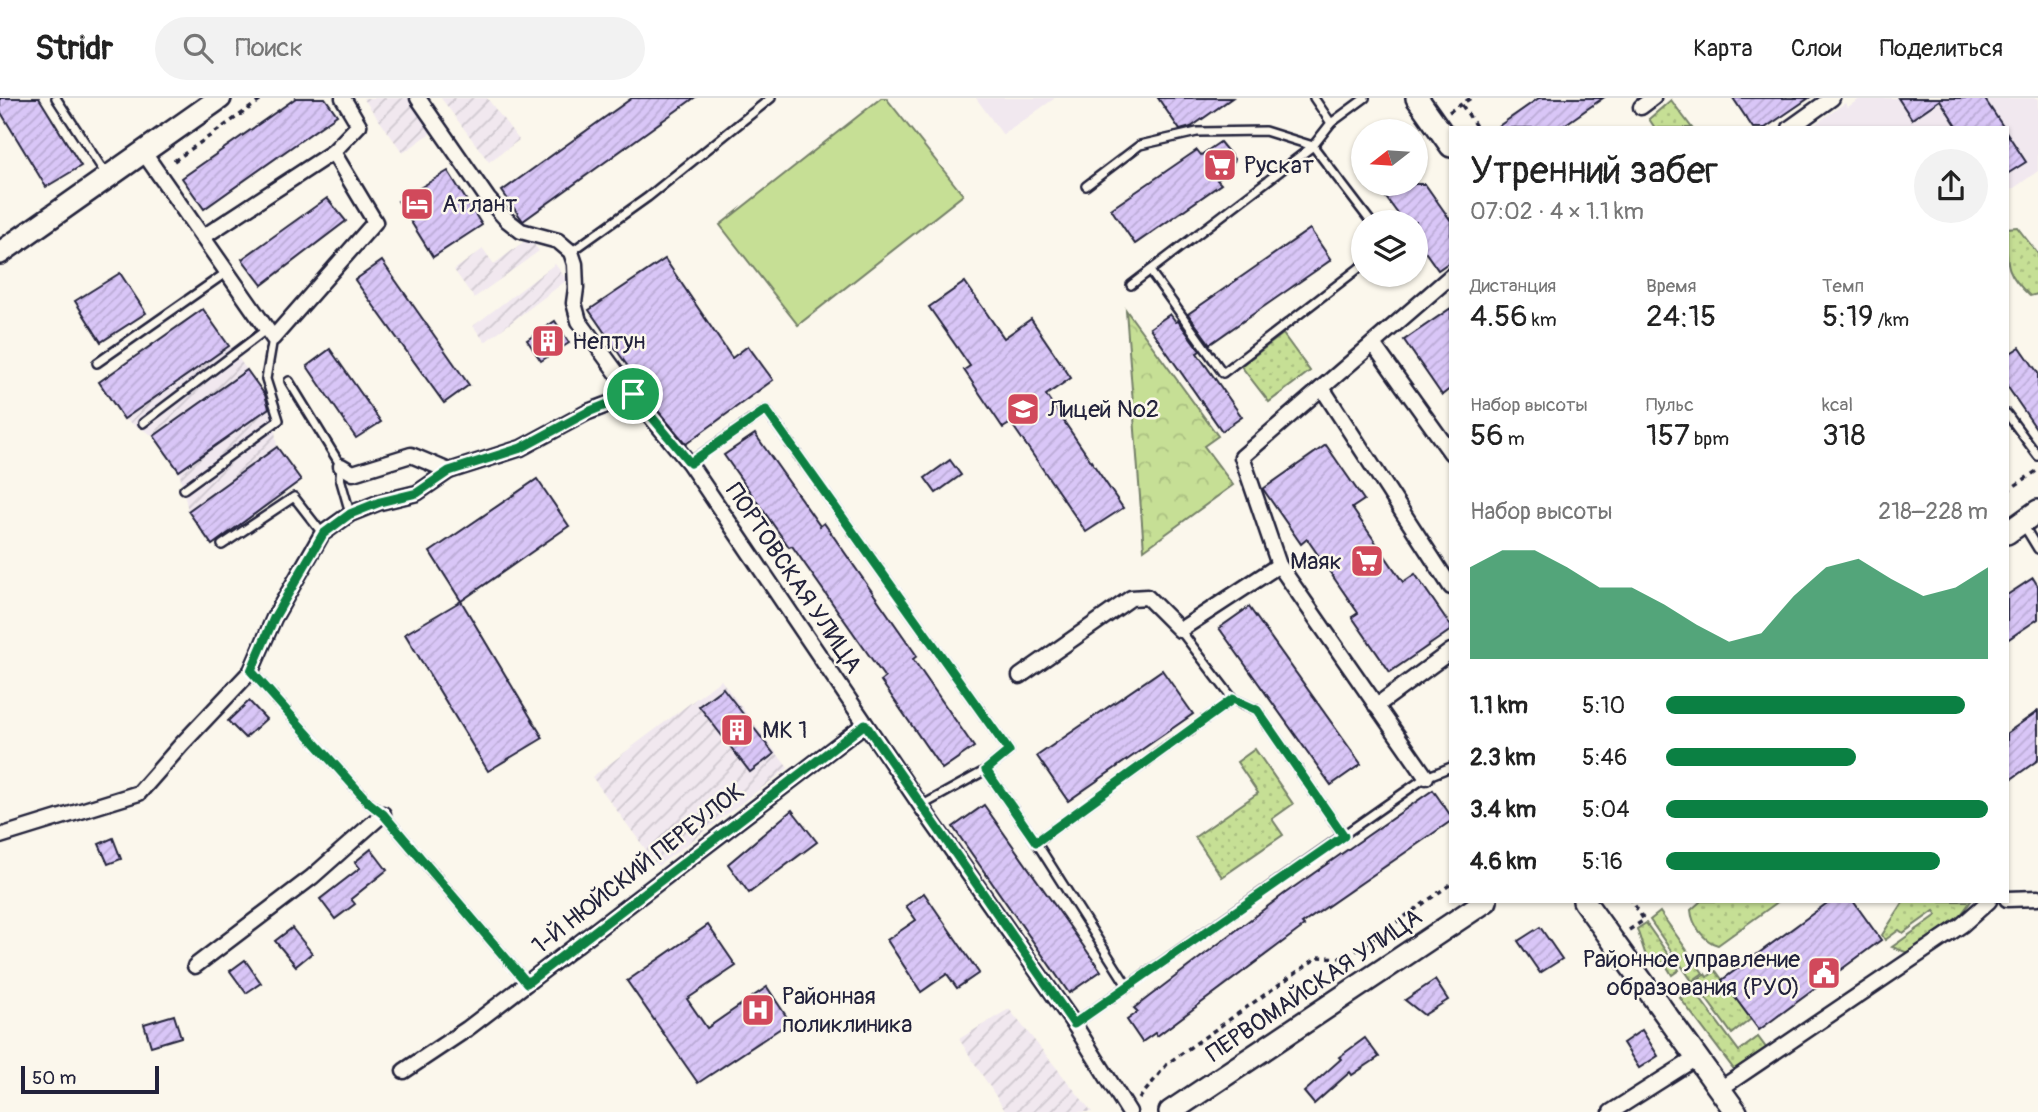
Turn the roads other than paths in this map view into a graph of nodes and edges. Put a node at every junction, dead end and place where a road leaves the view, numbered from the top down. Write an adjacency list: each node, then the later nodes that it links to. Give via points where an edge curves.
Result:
1 (56, 98): 16 (lane)
2 (220, 98): 15 (main road)
3 (342, 98): 14 (street, via 359,125)
4 (418, 98): 20 (street, via 507,220 521,231 558,241)
5 (771, 98): 20 (lane)
6 (1314, 98): 10 (lane)
7 (1365, 98): 10 (lane)
8 (1832, 98): 11 (street)
9 (1423, 100): 12 (main road)
10 (1331, 124): 13 (lane)
11 (1793, 126)
12 (1449, 143)
13 (1313, 146): 17 (lane, via 1265,131 1197,132 1140,145); 18 (lane); 22 (lane)
14 (332, 152): 19 (street); 27 (street, via 375,222)
15 (144, 153): 16 (main road); 19 (street)
16 (108, 178): 21 (main road)
17 (1086, 186)
18 (1362, 210)
19 (203, 237): 23 (street)
20 (571, 252): 32 (street, ПОРТОВСКАЯ УЛИЦА, via 579,321)
21 (0, 253)
22 (1150, 271): 24 (lane, via 1223,373); 26 (lane)
23 (227, 272): 27 (street); 29 (lane)
24 (1351, 274)
25 (1449, 278): 28 (street)
26 (1131, 285)
27 (270, 334): 34 (lane); 40 (lane, via 266,379 279,420)
28 (1373, 344): 31 (street); 35 (street)
29 (97, 363)
30 (289, 381): 38 (lane)
31 (1322, 388): 46 (street, via 1242,457); 47 (street)
32 (633, 394): 37 (street, ПОРТОВСКАЯ УЛИЦА); 39 (street, via 521,448)
33 (2009, 417): 36 (lane)
34 (143, 424)
35 (1449, 450)
36 (2038, 456)
37 (690, 463): 54 (street, ПОРТОВСКАЯ УЛИЦА); 56 (lane, via 766,410 1009,751)
38 (341, 466): 39 (street, via 353,473 411,455); 41 (lane)
39 (449, 471): 41 (street, via 417,493)
40 (184, 489)
41 (350, 514): 43 (street)
42 (2017, 526): 45 (lane)
43 (323, 534): 44 (lane, via 293,497); 50 (street, via 274,618)
44 (222, 545)
45 (2038, 550)
46 (1279, 565): 48 (street); 53 (street)
47 (1449, 584)
48 (1180, 630): 51 (street, via 1147,597 1130,597); 52 (lane)
49 (1449, 652): 53 (street)
50 (251, 671): 59 (lane); 60 (street, via 139,793)
51 (1020, 676)
52 (1233, 699): 61 (lane, via 1257,710); 62 (lane)
53 (1376, 706): 57 (street)
54 (865, 724): 58 (street, ПОРТОВСКАЯ УЛИЦА); 69 (street, 1-Й НЮЙСКИЙ ПЕРЕУЛОК)
55 (1449, 768): 57 (lane)
56 (986, 770): 58 (lane); 62 (lane)
57 (1426, 777): 61 (lane)
58 (921, 806): 71 (street, ПОРТОВСКАЯ УЛИЦА)
59 (383, 814): 68 (street, via 312,877); 69 (lane)
60 (0, 836)
61 (1344, 836): 70 (lane)
62 (1036, 842): 70 (lane)
63 (2038, 898): 64 (street)
64 (2009, 899)
65 (1483, 903): 75 (main road, ПЕРВОМАЙСКАЯ УЛИЦА)
66 (1585, 903): 72 (main road)
67 (1987, 903): 74 (street, via 1962,925)
68 (195, 966)
69 (527, 983): 73 (street, 1-Й НЮЙСКИЙ ПЕРЕУЛОК)
70 (1128, 986): 71 (lane)
71 (1074, 1024): 76 (street, ПОРТОВСКАЯ УЛИЦА)
72 (1696, 1058): 74 (main road); 77 (street)
73 (404, 1071)
74 (1720, 1089): 78 (main road)
75 (1184, 1108)
76 (1129, 1112)
77 (1611, 1112)
78 (1736, 1112)

